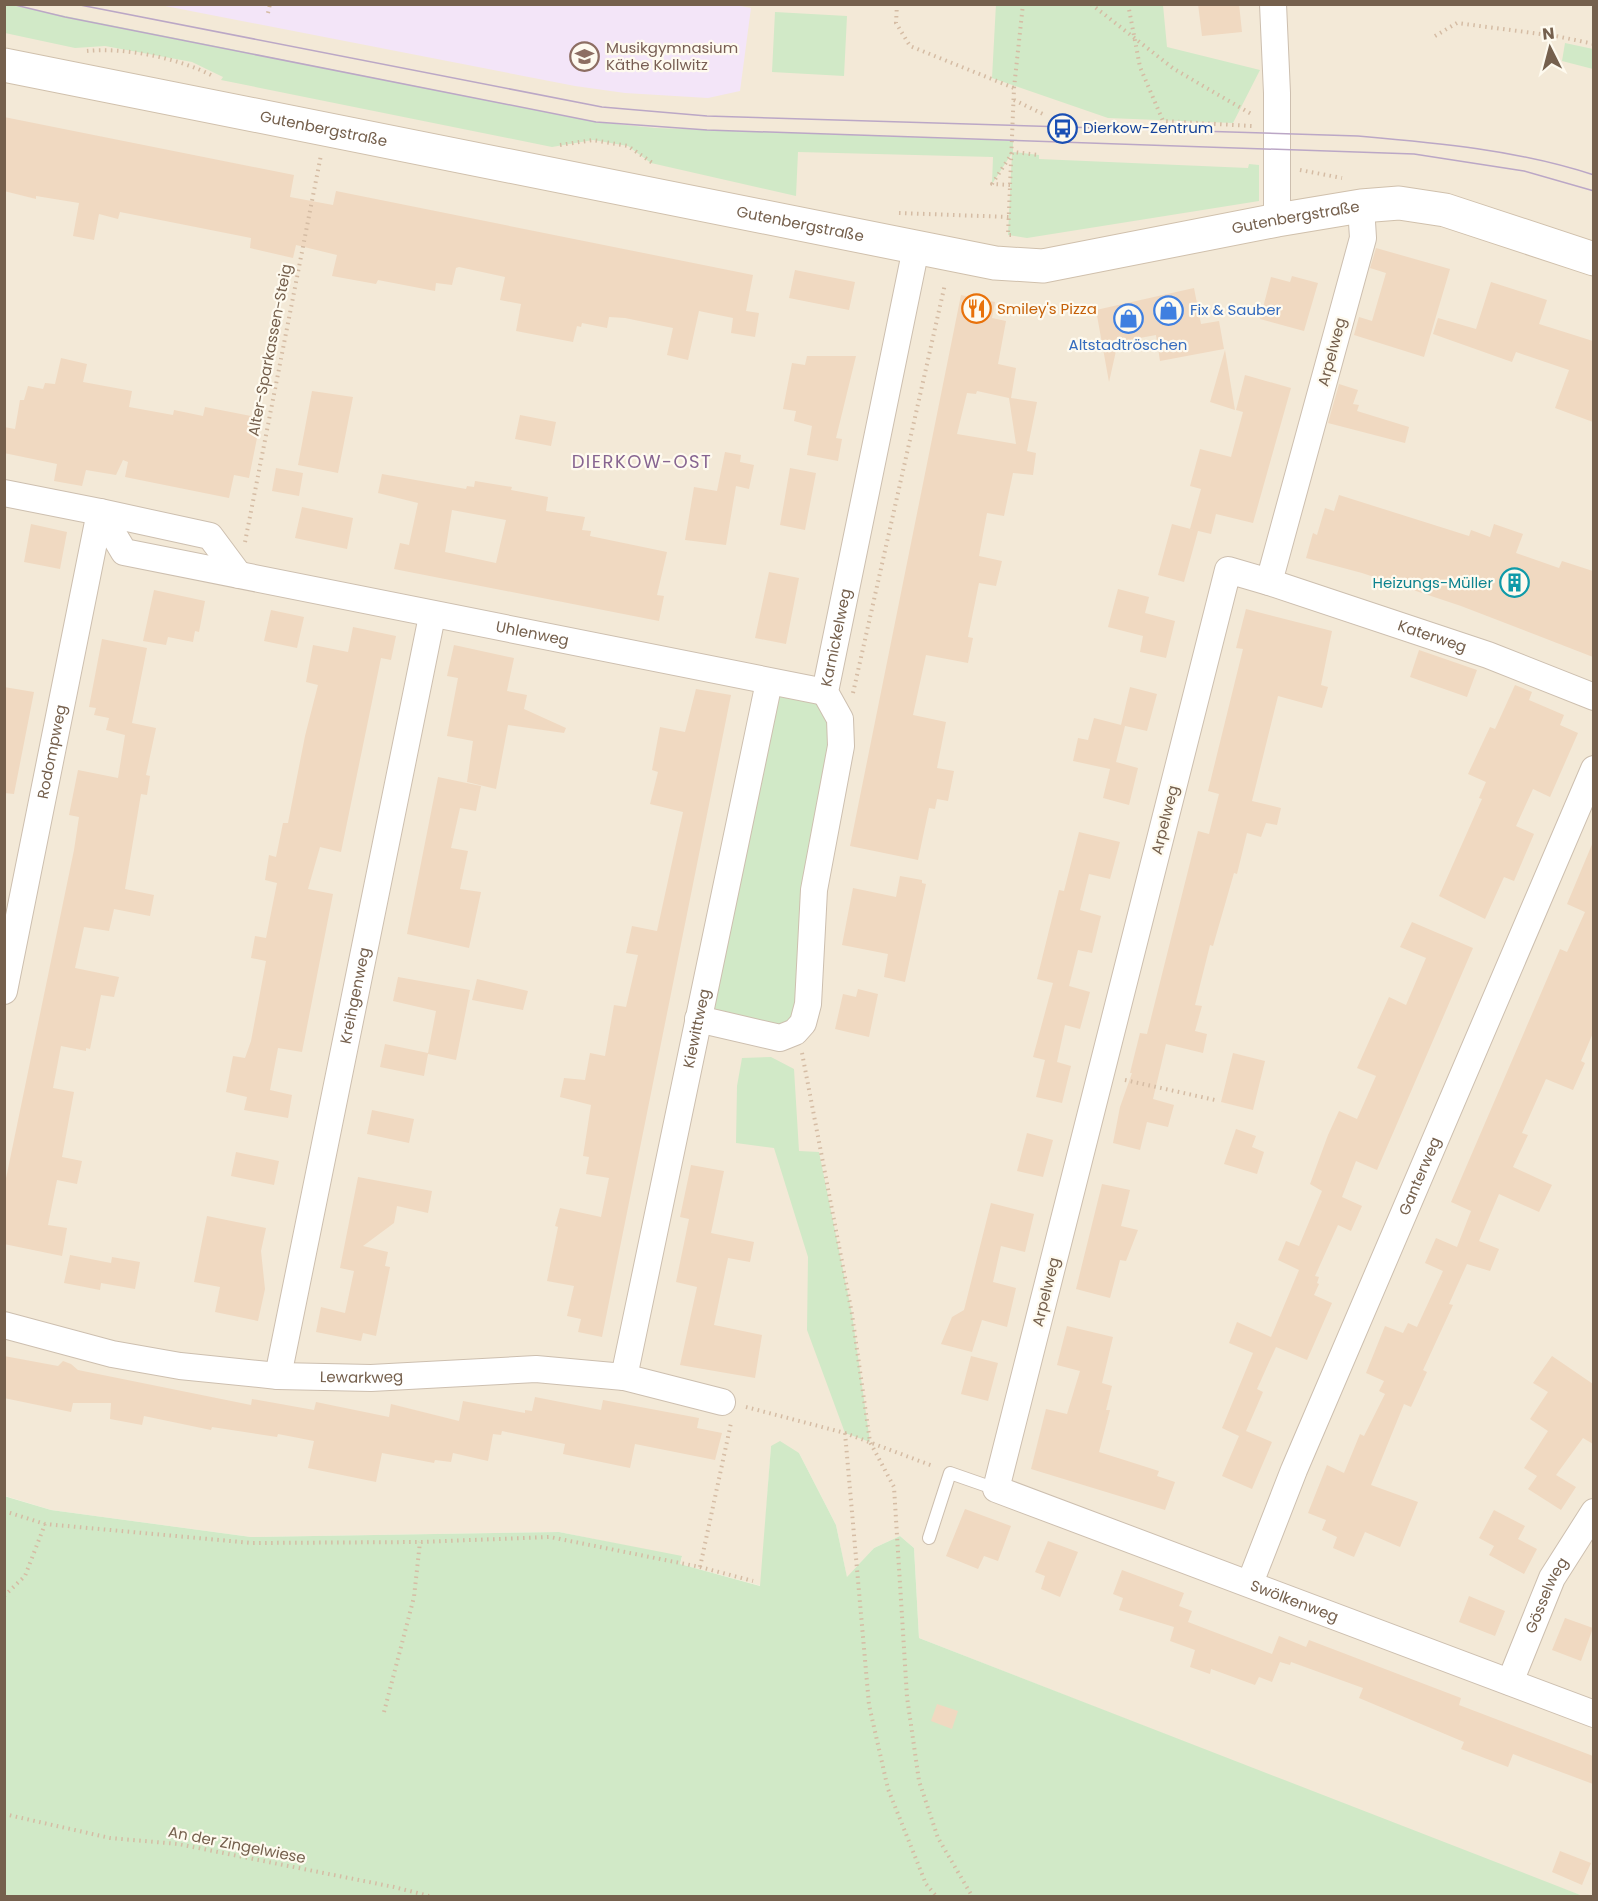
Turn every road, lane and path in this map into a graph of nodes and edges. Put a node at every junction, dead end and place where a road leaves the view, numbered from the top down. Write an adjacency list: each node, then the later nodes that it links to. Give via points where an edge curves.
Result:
1 (270, 4): 7 (path)
2 (897, 4): 12 (path, via 896,23 910,46)
3 (1023, 4): 12 (path)
4 (1091, 4): 8 (path)
5 (1128, 4): 8 (path)
6 (1273, 4): 15 (street)
7 (268, 13)
8 (1132, 34): 15 (path, via 1174,69); 15 (path, via 1140,67 1163,121 1252,124 1251,129)
9 (1435, 36): 10 (path, via 1457,23)
10 (1593, 44)
11 (4, 65): 16 (street, Gutenbergstraße)
12 (1014, 87): 13 (path)
13 (1014, 100): 14 (path); 17 (path)
14 (1045, 116)
15 (1277, 129): 21 (street)
16 (325, 130): 22 (street, Gutenbergstraße); 28 (path, Alter-Sparkassen-Steig)
17 (1013, 152): 18 (path); 19 (path); 19 (path, via 992,184)
18 (1039, 155)
19 (1010, 185): 24 (path, via 1008,235 1027,238)
20 (1361, 206): 21 (street, Gutenbergstraße); 23 (street, Gutenbergstraße, via 1399,203 1445,210); 29 (street, Arpelweg, via 1363,238)
21 (1276, 220): 24 (street, Gutenbergstraße)
22 (916, 248): 24 (street, Gutenbergstraße); 32 (street, Karnickelweg)
23 (1593, 259)
24 (1027, 266)
25 (945, 284): 34 (path)
26 (4, 493): 27 (street)
27 (100, 512): 28 (street, via 210,536); 28 (street, Uhlenweg, via 124,552); 36 (street, Rodompweg)
28 (239, 575): 30 (street, Uhlenweg)
29 (1269, 582): 33 (street, Katerweg, via 1478,651); 39 (street, Arpelweg, via 1228,570)
30 (432, 616): 31 (street, Uhlenweg); 42 (street, Kreihgenweg)
31 (769, 682): 32 (street, Uhlenweg); 37 (street, Kiewittweg)
32 (825, 692): 38 (street, Karnickelweg, via 840,719 842,746 814,890 808,1004 803,1023)
33 (1593, 697)
34 (852, 700)
35 (1593, 770): 56 (street, Ganterweg, via 1294,1470)
36 (4, 991)
37 (698, 1019): 38 (street, via 780,1038); 43 (street, Kiewittweg)
38 (795, 1032): 46 (path, via 807,1068 819,1152 852,1314)
39 (1101, 1074): 40 (path); 48 (street, Arpelweg)
40 (1215, 1100)
41 (4, 1325): 42 (street, Lewarkweg, via 112,1354)
42 (278, 1376): 43 (street, Lewarkweg, via 371,1378 536,1369)
43 (624, 1377): 44 (street, Lewarkweg)
44 (728, 1403): 45 (path); 54 (path)
45 (845, 1433): 46 (path); 63 (path, via 869,1706 888,1789 926,1884)
46 (870, 1442): 47 (path); 64 (path, via 894,1487 907,1696 919,1781 938,1838)
47 (950, 1473): 48 (lane); 52 (lane)
48 (996, 1489): 56 (street, Swölkenweg)
49 (4, 1511): 51 (path)
50 (1593, 1512): 58 (street, Gösselweg, via 1552,1578)
51 (45, 1524): 53 (path, via 252,1543); 57 (path, via 25,1576)
52 (929, 1538)
53 (420, 1542): 54 (path, via 550,1537); 59 (path, via 414,1597)
54 (700, 1567): 55 (path)
55 (753, 1581)
56 (1250, 1583): 58 (street, Swölkenweg)
57 (4, 1596)
58 (1510, 1682): 60 (street, Swölkenweg)
59 (384, 1712)
60 (1593, 1714)
61 (4, 1814): 62 (path, An der Zingelwiese, via 110,1838 178,1844)
62 (429, 1896)
63 (936, 1896)
64 (972, 1896)

